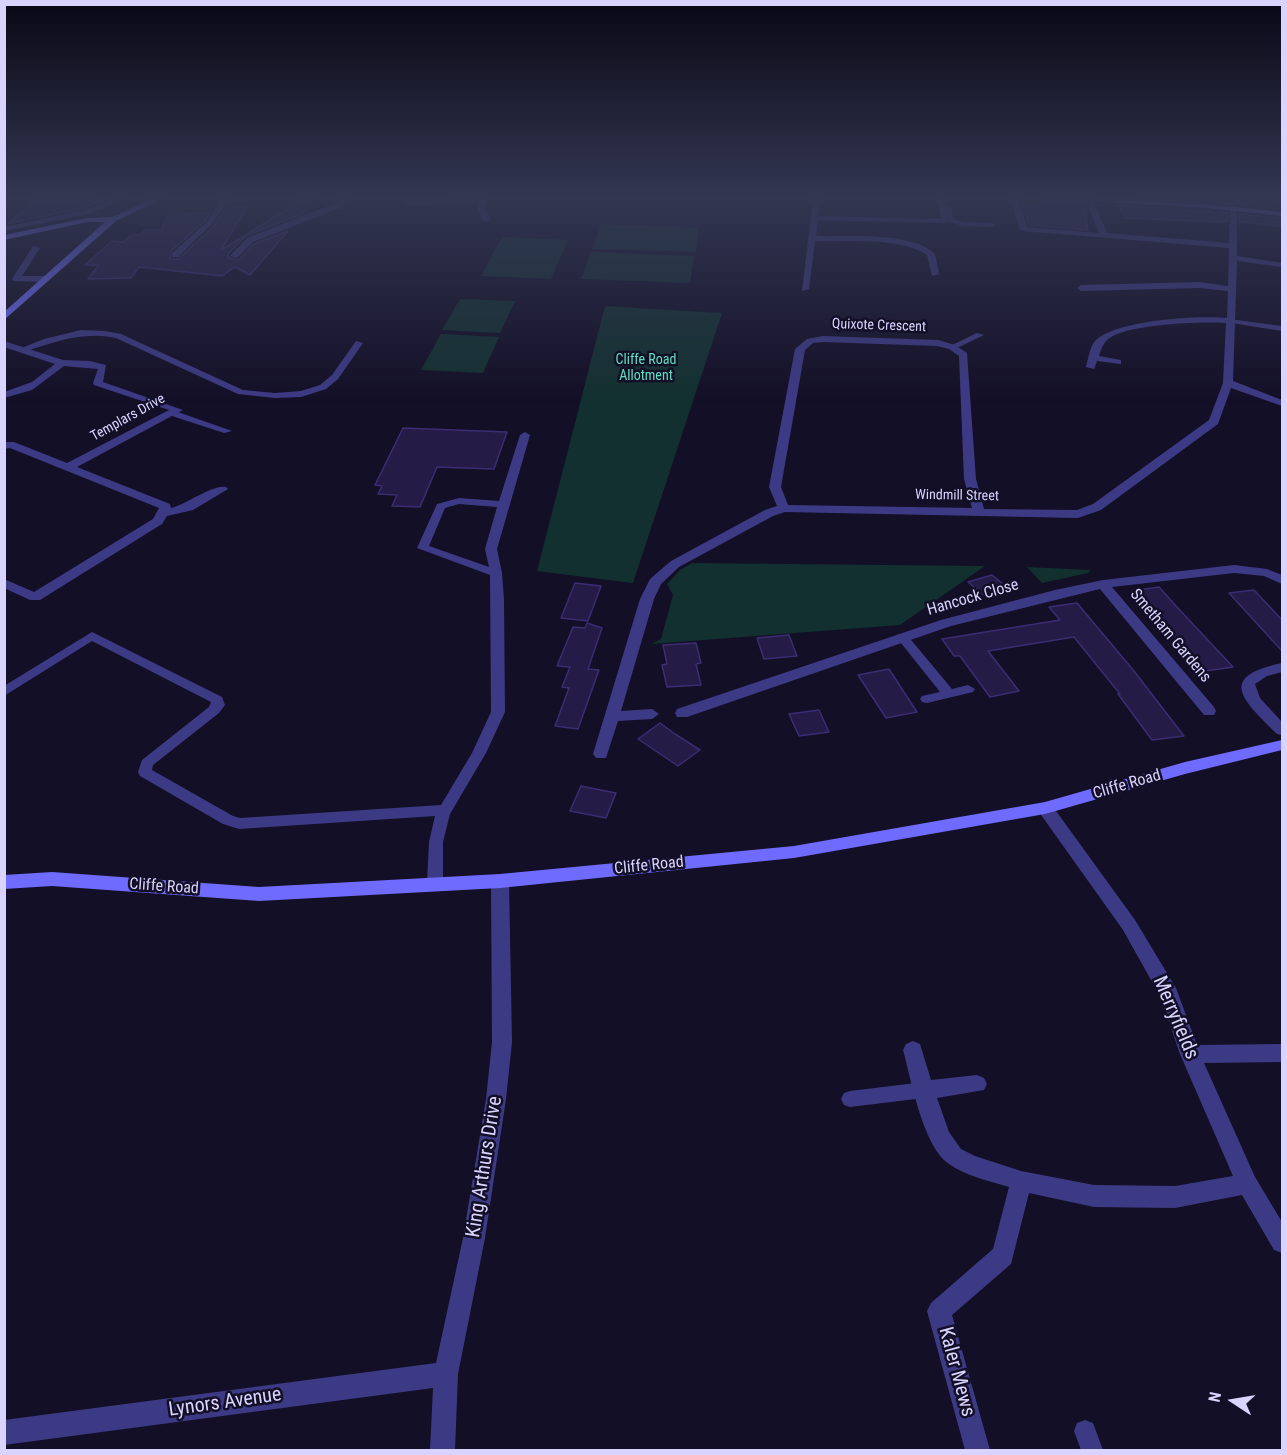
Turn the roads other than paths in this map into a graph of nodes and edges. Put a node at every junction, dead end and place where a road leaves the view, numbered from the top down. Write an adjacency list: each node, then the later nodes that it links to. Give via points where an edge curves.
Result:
1 (24, 267): 7 (street)
2 (58, 267): 8 (street)
3 (808, 267): 10 (street)
4 (934, 267): 6 (street)
5 (1233, 267): 12 (street, Windmill Street)
6 (935, 274)
7 (16, 279): 8 (street); 9 (street)
8 (44, 279): 13 (street)
9 (7, 284)
10 (805, 288)
11 (1082, 288): 12 (street, via 1199,285)
12 (1232, 289): 14 (street, Windmill Street)
13 (4, 317)
14 (1232, 321): 15 (lane); 21 (street, via 1201,318 1120,330 1099,342 1092,362); 23 (street, Windmill Street)
15 (1282, 329)
16 (980, 335): 19 (lane)
17 (359, 343): 20 (lane, via 331,382 290,396 241,392 106,333 73,333)
18 (4, 344): 20 (street, Templars Drive)
19 (952, 347): 33 (street, Quixote Crescent, via 930,342 831,339 802,346 775,487); 34 (street, via 963,355 970,479)
20 (23, 350): 22 (street, Templars Drive)
21 (1118, 362)
22 (62, 363): 24 (street, via 40,383); 26 (street, Templars Drive, via 90,363 103,368 98,383 178,410)
23 (1228, 383): 25 (street); 34 (street, Windmill Street, via 1214,422 1097,507 1078,514)
24 (4, 395)
25 (1282, 403)
26 (172, 413): 27 (lane); 30 (street, Templars Drive)
27 (227, 431)
28 (525, 435): 32 (lane)
29 (4, 446): 30 (street, via 10,444)
30 (68, 467): 35 (street, via 166,507)
31 (222, 489): 35 (street, via 189,507)
32 (503, 504): 36 (lane, via 490,549); 36 (lane, via 459,501 441,506 423,548)
33 (784, 508): 34 (street, Windmill Street); 49 (street, Windmill Street, via 675,564 655,582 646,598)
34 (979, 511)
35 (162, 514): 38 (street, via 158,521 34,597)
36 (496, 573): 54 (lane, via 498,712)
37 (1282, 579): 39 (street, Hancock Close, via 1234,569)
38 (4, 583)
39 (1103, 584): 40 (street, Hancock Close, via 946,623); 46 (street, Smetham Gardens)
40 (903, 638): 44 (lane); 47 (street, Hancock Close)
41 (1282, 668): 50 (street, via 1262,670 1248,683 1256,702)
42 (968, 688): 44 (lane)
43 (4, 692): 54 (lane, via 92,636 217,700 214,711 147,764 145,772 228,820 239,824)
44 (949, 694): 45 (lane)
45 (927, 699)
46 (1209, 711)
47 (682, 713)
48 (652, 714): 49 (street)
49 (611, 717): 52 (street, Windmill Street)
50 (1282, 730)
51 (1282, 745): 53 (street, Cliffe Road)
52 (601, 754)
53 (1045, 808): 55 (street, Cliffe Road, via 794,852); 60 (street, Merryfields, via 1129,926 1169,994)
54 (445, 810): 57 (lane, via 436,842)
55 (500, 881): 57 (street, Cliffe Road); 67 (street, King Arthurs Drive, via 502,1042 496,1099 474,1238)
56 (4, 882): 57 (street, Cliffe Road, via 52,879 259,894)
57 (435, 883)
58 (913, 1050): 62 (street)
59 (1282, 1053): 60 (street)
60 (1190, 1054): 65 (street, Merryfields)
61 (977, 1084): 62 (street)
62 (924, 1090): 63 (lane); 64 (street, via 940,1138 954,1156)
63 (850, 1099)
64 (1022, 1181): 65 (street, via 1094,1196 1175,1197); 70 (street, Kaler Mews, via 1003,1256 939,1311)
65 (1247, 1184): 66 (street, Merryfields)
66 (1282, 1242)
67 (446, 1374): 68 (street, Lynors Avenue); 69 (street, King Arthurs Drive)
68 (4, 1432)
69 (443, 1450)
70 (977, 1450)

